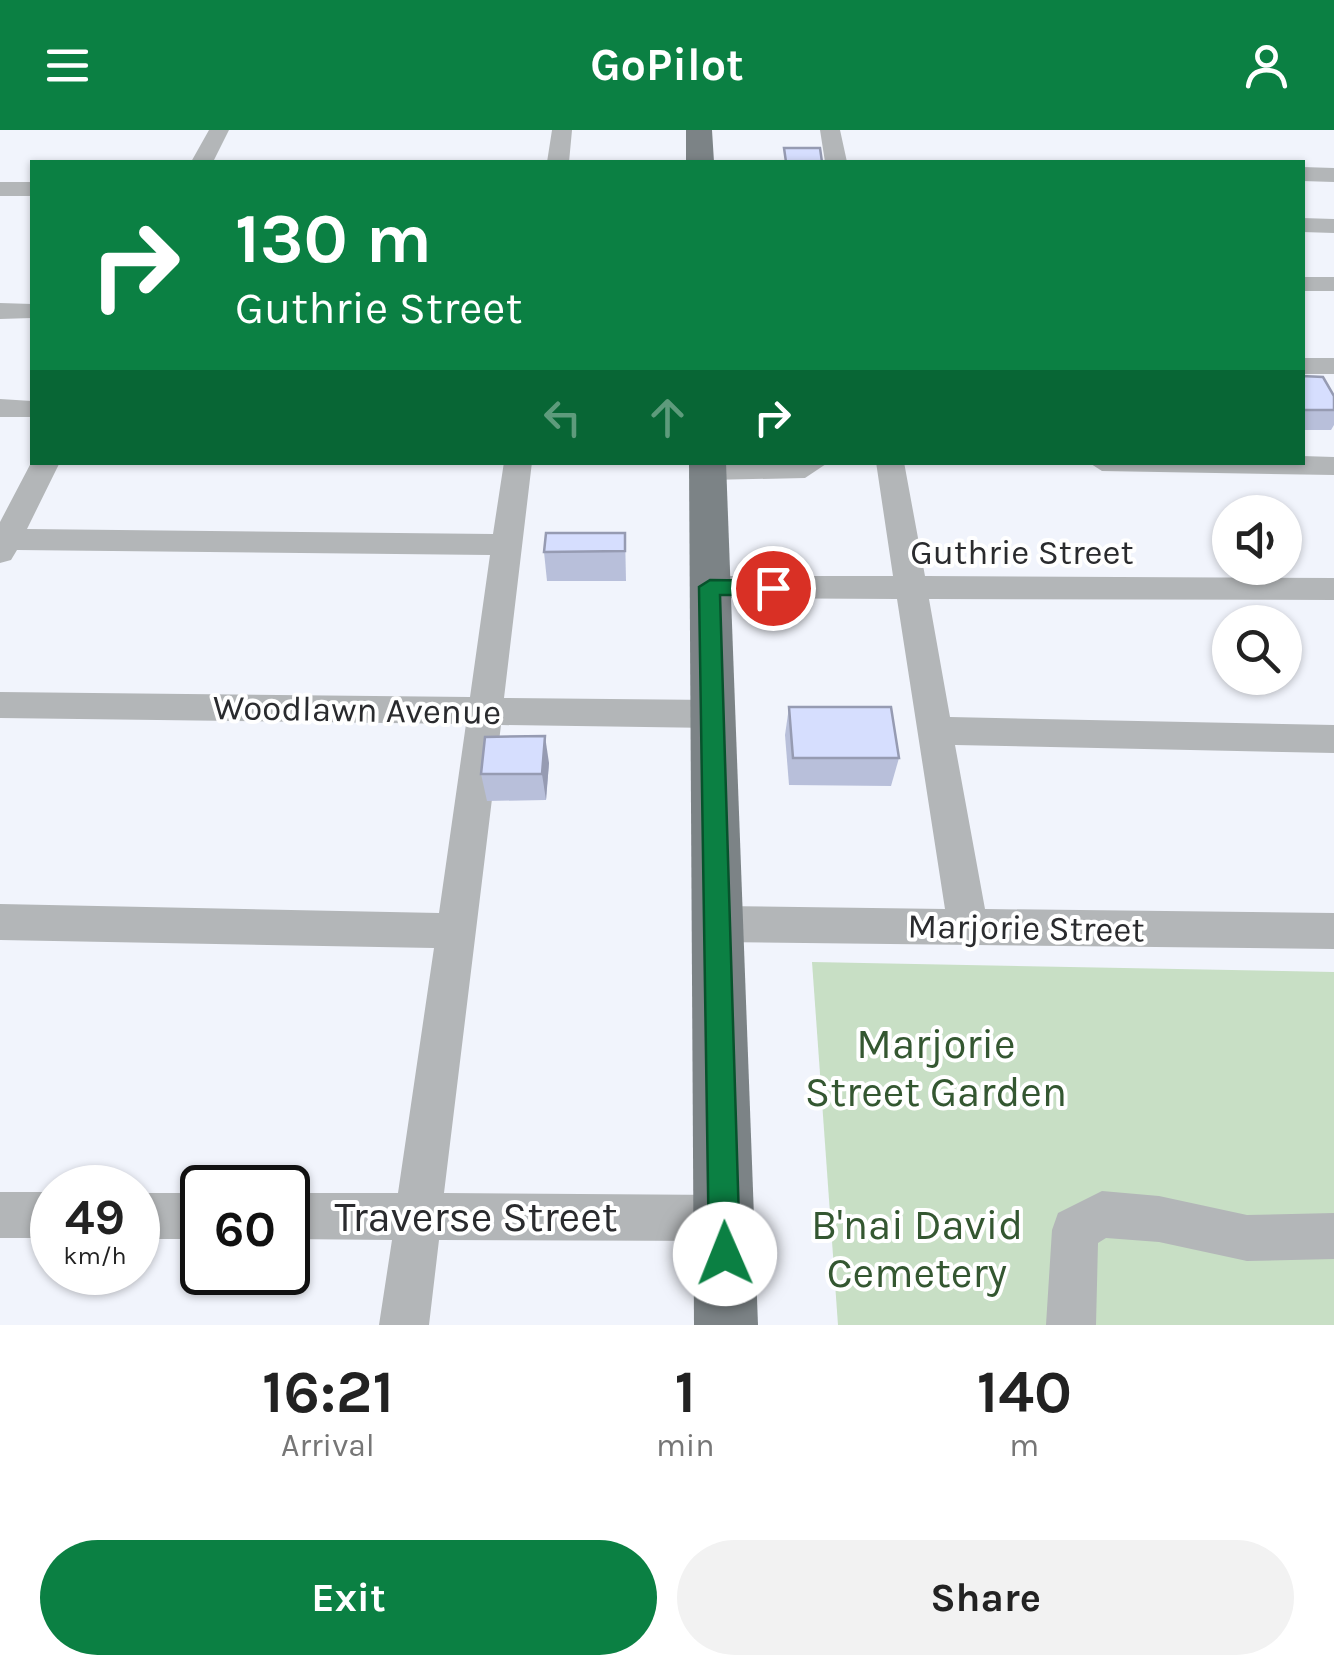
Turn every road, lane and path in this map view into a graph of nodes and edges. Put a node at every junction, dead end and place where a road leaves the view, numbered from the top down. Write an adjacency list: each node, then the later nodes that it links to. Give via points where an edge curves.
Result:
1 (220, 130): 5 (street)
2 (562, 130): 6 (street)
3 (699, 130): 7 (main road)
4 (830, 130): 8 (street)
5 (203, 160)
6 (558, 160)
7 (700, 160)
8 (836, 160)
9 (1305, 174): 10 (street)
10 (1334, 174)
11 (0, 189): 12 (street)
12 (30, 189)
13 (1305, 226): 14 (street)
14 (1334, 226)
15 (1305, 284): 16 (street)
16 (1334, 284)
17 (0, 311): 18 (street)
18 (30, 311)
19 (1305, 366): 20 (street)
20 (1334, 366)
21 (0, 408): 22 (street)
22 (30, 409)
23 (44, 465): 30 (street)
24 (518, 465): 31 (street)
25 (811, 465): 29 (street)
26 (891, 465): 34 (street)
27 (1276, 465): 28 (street)
28 (1334, 466)
29 (707, 467): 32 (main road)
30 (2, 543): 31 (street)
31 (507, 545): 36 (street)
32 (710, 587): 34 (street, Guthrie Street); 37 (main road)
33 (1334, 589): 34 (street, Guthrie Street)
34 (912, 590): 38 (street)
35 (0, 706): 36 (street, Woodlawn Avenue)
36 (485, 712): 37 (street, Woodlawn Avenue); 43 (street)
37 (713, 714): 41 (main road)
38 (936, 732): 39 (street); 42 (street)
39 (1334, 740)
40 (0, 922): 43 (street)
41 (718, 924): 42 (street, Marjorie Street); 49 (main road)
42 (968, 927): 44 (street, Marjorie Street)
43 (453, 931): 48 (street)
44 (1334, 931)
45 (0, 1215): 46 (street)
46 (30, 1216)
47 (310, 1216): 48 (street, Traverse Street)
48 (417, 1217): 49 (street, Traverse Street); 51 (street)
49 (724, 1218): 52 (main road)
50 (1334, 1236): 53 (street, via 1248,1238 1102,1214 1075,1230)
51 (404, 1325)
52 (726, 1325)
53 (1071, 1325)

